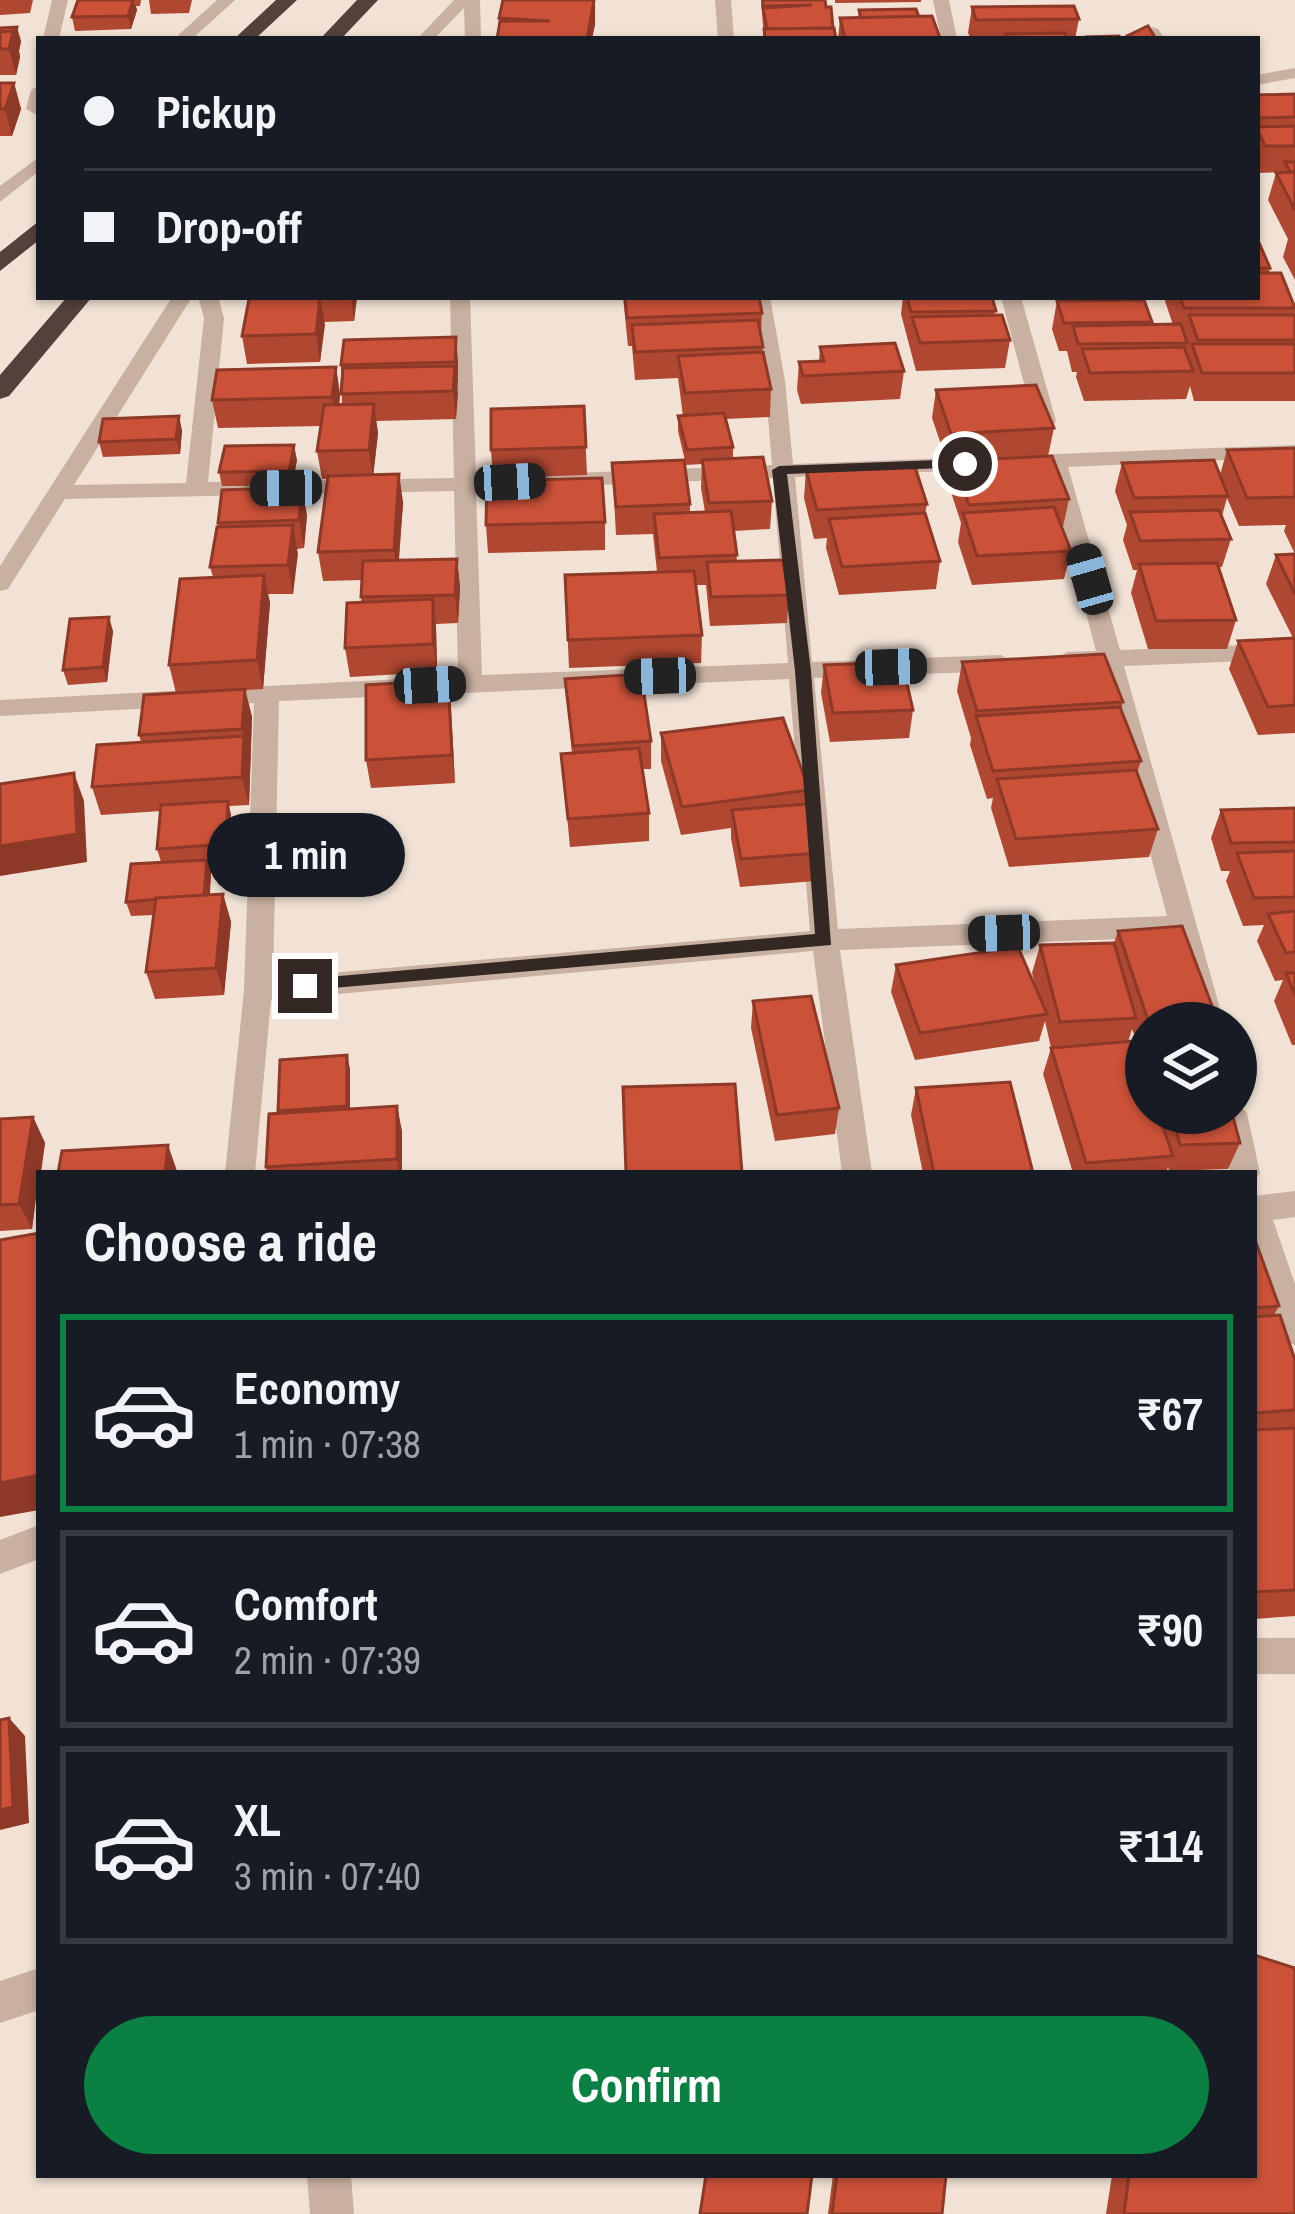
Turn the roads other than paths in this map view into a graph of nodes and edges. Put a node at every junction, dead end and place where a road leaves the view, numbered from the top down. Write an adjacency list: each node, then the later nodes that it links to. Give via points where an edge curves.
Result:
1 (60, 0): 9 (street)
2 (227, 0): 10 (street)
3 (286, 0): 11 (highway)
4 (368, 0): 12 (highway)
5 (463, 0): 13 (street)
6 (472, 0): 14 (street)
7 (722, 0): 15 (street)
8 (941, 0): 16 (street)
9 (52, 36)
10 (185, 36)
11 (247, 36)
12 (333, 36)
13 (428, 36)
14 (473, 36)
15 (726, 36)
16 (948, 36)
17 (1295, 73): 18 (street)
18 (1260, 79)
19 (36, 166): 20 (street)
20 (0, 196)
21 (36, 231): 22 (highway)
22 (0, 264)
23 (77, 300): 29 (highway)
24 (180, 300): 35 (street)
25 (209, 300): 34 (street, via 214,318)
26 (460, 300): 33 (street)
27 (761, 300): 32 (street)
28 (1012, 300): 31 (street)
29 (0, 392)
30 (1295, 451): 31 (street)
31 (1056, 460): 32 (street); 38 (street)
32 (779, 470): 33 (street); 39 (street)
33 (465, 484): 34 (street); 40 (street)
34 (196, 489): 35 (street)
35 (59, 492): 36 (street)
36 (0, 584)
37 (1295, 651): 38 (street)
38 (1113, 658): 39 (street); 43 (street)
39 (803, 671): 40 (street); 44 (street)
40 (470, 682): 41 (street)
41 (267, 694): 42 (street); 45 (street)
42 (0, 709)
43 (1184, 926): 44 (street); 46 (street)
44 (825, 940): 45 (street); 49 (street)
45 (258, 990): 48 (street)
46 (1204, 1002)
47 (1237, 1134): 50 (street)
48 (240, 1170)
49 (857, 1170)
50 (1244, 1170)
51 (1295, 1204): 52 (street)
52 (1257, 1210)
53 (1257, 1219): 54 (street)
54 (1295, 1330)
55 (36, 1544): 56 (street)
56 (0, 1558)
57 (1257, 1656): 58 (street)
58 (1295, 1656)
59 (36, 1990): 60 (street)
60 (0, 2002)
61 (329, 2178): 62 (street)
62 (332, 2214)

